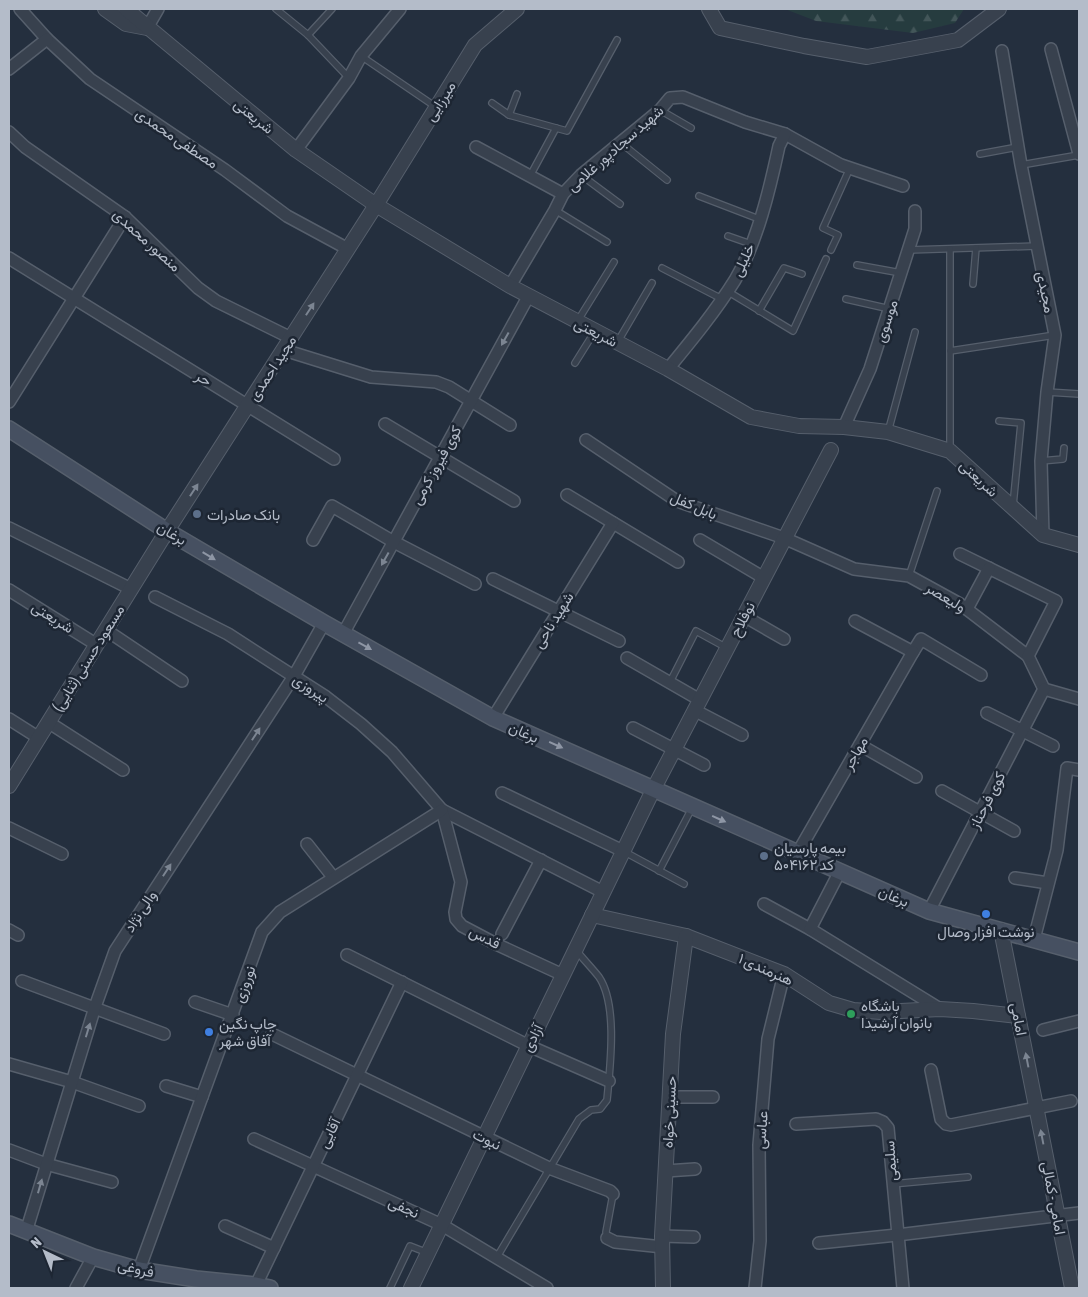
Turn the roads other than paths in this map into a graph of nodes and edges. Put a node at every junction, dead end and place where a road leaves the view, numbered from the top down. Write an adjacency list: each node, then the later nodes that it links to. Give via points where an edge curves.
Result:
1 (20, 9): 13 (street, مصطفی محمدی)
2 (105, 9): 11 (street, شریعتی, via 126,24)
3 (126, 9): 11 (street, شریعتی)
4 (158, 9): 11 (street)
5 (276, 9): 12 (lane)
6 (332, 9): 12 (lane)
7 (400, 9): 17 (street)
8 (517, 9): 22 (street, میرزایی, via 475,45)
9 (709, 9): 10 (street, via 720,28 867,57 958,40)
10 (999, 9)
11 (148, 28): 32 (street, شریعتی)
12 (308, 35): 19 (lane)
13 (47, 39): 18 (street); 54 (street, مصطفی محمدی, via 97,84 288,216)
14 (617, 40): 25 (lane, via 567,132)
15 (1050, 48): 34 (street)
16 (1002, 51): 31 (street, مجیدی)
17 (361, 56): 19 (street); 22 (lane)
18 (9, 69)
19 (349, 78): 32 (street)
20 (517, 94): 24 (lane)
21 (492, 102): 24 (lane)
22 (436, 107): 44 (street, میرزایی)
23 (660, 110): 26 (lane); 28 (street, شهید سجادپور غلامی, via 670,98 683,97); 29 (street, شهید سجادپور غلامی)
24 (509, 115): 25 (lane)
25 (556, 128): 38 (lane)
26 (691, 128)
27 (9, 132): 47 (street, منصور محمدی, via 25,147)
28 (785, 134): 36 (street); 48 (street, خلیلی)
29 (621, 143): 37 (street, شهید سجادپور غلامی); 39 (lane)
30 (476, 147): 38 (street)
31 (1018, 148): 33 (lane); 35 (street, مجیدی)
32 (296, 150): 44 (street, شریعتی)
33 (980, 154)
34 (1079, 155): 35 (lane)
35 (1020, 165): 52 (street, مجیدی)
36 (850, 168): 40 (street); 56 (lane, via 823,228 838,235)
37 (581, 175): 41 (street, شهید سجادپور غلامی); 43 (lane)
38 (530, 176): 41 (street)
39 (668, 180)
40 (903, 186)
41 (562, 194): 45 (street, شهید سجادپور غلامی)
42 (699, 196): 48 (lane)
43 (620, 204)
44 (376, 205): 54 (street, مجید احمدی); 67 (street, شریعتی)
45 (555, 210): 50 (lane); 67 (street, شهید سجادپور غلامی)
46 (915, 211): 57 (street, موسوی, via 915,229)
47 (125, 217): 70 (street); 79 (street, منصور محمدی, via 198,288)
48 (760, 219): 51 (street, خلیلی)
49 (728, 236): 51 (lane)
50 (607, 242)
51 (751, 244): 68 (street, خلیلی)
52 (1037, 246): 53 (lane); 77 (street, مجیدی)
53 (976, 248): 55 (lane); 66 (lane)
54 (348, 249): 79 (street, مجید احمدی, one-way to 54)
55 (950, 249): 57 (lane); 80 (lane)
56 (831, 250)
57 (908, 250): 63 (street, موسوی)
58 (9, 258): 70 (street, حر)
59 (826, 260): 73 (lane, via 793,330)
60 (614, 262): 74 (lane)
61 (857, 265): 63 (lane)
62 (662, 268): 68 (lane)
63 (901, 273): 72 (street, موسوی)
64 (802, 274): 73 (lane, via 784,268)
65 (652, 284): 78 (lane)
66 (972, 284)
67 (510, 286): 69 (street, شریعتی)
68 (724, 295): 73 (lane); 82 (street, خلیلی)
69 (528, 297): 74 (street, شریعتی); 85 (street, کوی فیروز کرمی, one-way to 85)
70 (74, 298): 86 (street); 87 (street, حر)
71 (846, 299): 72 (lane)
72 (890, 309): 91 (street, موسوی, via 870,369)
73 (759, 310)
74 (577, 322): 75 (street, شریعتی)
75 (595, 331): 78 (street, شریعتی); 81 (lane)
76 (915, 332): 93 (lane)
77 (1056, 335): 80 (lane); 83 (street, مجیدی)
78 (617, 343): 82 (street, شریعتی)
79 (287, 344): 85 (street, منصور محمدی, via 371,378 436,382); 87 (street, مجید احمدی)
80 (950, 351): 97 (lane)
81 (575, 363)
82 (668, 369): 91 (street, شریعتی, via 752,417 799,426)
83 (1047, 392): 84 (lane); 100 (street, مجیدی)
84 (1079, 394)
85 (471, 401): 90 (street, منصور محمدی); 98 (street, کوی فیروز کرمی)
86 (9, 402)
87 (248, 405): 99 (street, حر); 107 (street, مجید احمدی, one-way to 87)
88 (999, 421): 104 (lane, via 1021,423)
89 (385, 424): 98 (street)
90 (510, 425)
91 (844, 427): 93 (street, شریعتی)
92 (9, 429): 107 (main road, برغان)
93 (888, 432): 97 (street, شریعتی)
94 (586, 440): 109 (street, بابل کفل, via 677,501)
95 (1064, 448): 100 (lane, via 1063,459)
96 (831, 450): 109 (street, نوفلاح)
97 (950, 451): 104 (street, شریعتی)
98 (440, 457): 103 (street); 112 (street, کوی فیروز کرمی)
99 (334, 459)
100 (1041, 461): 108 (street, مجیدی)
101 (937, 490): 117 (lane)
102 (567, 495): 105 (street)
103 (514, 501)
104 (1012, 508): 108 (street, شریعتی)
105 (613, 523): 115 (street); 125 (street, شهید ناحی)
106 (9, 528): 122 (street)
107 (168, 531): 122 (street, مسعود حسنی (ثنایی)); 128 (main road, برغان, one-way to 128)
108 (1044, 535): 113 (street, شریعتی)
109 (784, 538): 117 (street, ولیعصر, via 854,569); 118 (street, نوفلاح)
110 (313, 540): 112 (street, via 332,506)
111 (700, 540): 118 (street)
112 (394, 542): 120 (street); 130 (street, کوی فیروز کرمی, one-way to 130)
113 (1079, 545)
114 (960, 554): 116 (street)
115 (678, 562)
116 (989, 568): 124 (street); 136 (street, via 1056,601)
117 (909, 576): 124 (street, ولیعصر)
118 (764, 578): 126 (street, نوفلاح)
119 (493, 579): 125 (street)
120 (474, 584)
121 (9, 590): 133 (street, شریعتی)
122 (131, 590): 129 (street, مسعود حسنی (ثنایی))
123 (155, 597): 139 (street, پیروزی, via 228,634)
124 (967, 609): 136 (street, ولیعصر)
125 (558, 612): 132 (street); 146 (street, شهید ناحی)
126 (744, 616): 131 (street); 134 (street, نوفلاح)
127 (855, 621): 135 (street)
128 (324, 623): 130 (main road, برغان); 139 (street, والی نژاد)
129 (106, 630): 133 (street, مسعود حسنی (ثنایی)); 140 (street)
130 (343, 634): 146 (main road, برغان, one-way to 146)
131 (784, 639)
132 (619, 641)
133 (97, 645): 148 (street, مسعود حسنی (ثنایی))
134 (727, 648): 141 (lane, via 696,631); 144 (street, نوفلاح)
135 (913, 652): 138 (street, via 921,639); 153 (street, مهاجر)
136 (1028, 656): 142 (street, ولیعصر)
137 (626, 658): 141 (street)
138 (981, 675)
139 (294, 676): 165 (street, پیروزی, via 361,724 392,752); 197 (street, والی نژاد, one-way to 139, via 115,952 127,932)
140 (182, 681)
141 (670, 682): 144 (street)
142 (1044, 689): 143 (street); 150 (street, کوی فرحناز)
143 (1079, 699)
144 (697, 705): 151 (street); 155 (street, نوفلاح)
145 (987, 713): 150 (street)
146 (493, 718): 161 (main road, برغان, one-way to 161)
147 (9, 719): 152 (street)
148 (48, 722): 152 (street, مسعود حسنی (ثنایی)); 157 (street)
149 (633, 728): 155 (street)
150 (1023, 730): 154 (street); 166 (street, کوی فرحناز)
151 (742, 734)
152 (39, 738): 160 (street, مسعود حسنی (ثنایی))
153 (860, 745): 159 (street); 172 (street, مهاجر)
154 (1053, 746)
155 (674, 750): 156 (street); 161 (street, نوفلاح)
156 (704, 765)
157 (123, 770)
158 (1079, 770): 178 (street, via 1066,768 1057,850)
159 (916, 777)
160 (9, 786)
161 (654, 788): 164 (main road, برغان); 170 (street, آزادی)
162 (942, 791): 166 (street)
163 (502, 793): 170 (street)
164 (692, 808): 172 (main road, برغان, one-way to 172); 174 (lane)
165 (442, 810): 173 (street); 176 (street, نوروزی); 193 (street, قدس, via 461,882 456,919 462,926)
166 (980, 813): 168 (street); 182 (street, کوی فرحناز)
167 (9, 828): 171 (street)
168 (1014, 831)
169 (307, 844): 176 (street)
170 (623, 851): 174 (lane); 180 (street, آزادی)
171 (62, 854)
172 (797, 854): 175 (main road, برغان)
173 (541, 860): 180 (street); 186 (street)
174 (659, 871): 179 (lane)
175 (840, 873): 182 (main road, برغان); 184 (street)
176 (333, 877): 199 (street, نوروزی, via 269,922 262,932)
177 (1014, 878): 178 (street)
178 (1048, 883): 188 (street)
179 (684, 884)
180 (603, 892): 183 (street, آزادی)
181 (764, 904): 184 (street)
182 (929, 911): 185 (main road, برغان)
183 (592, 915): 187 (street, هنرمندی ۱); 189 (street, آزادی)
184 (810, 929): 198 (street)
185 (1001, 930): 188 (main road, برغان); 200 (street, امامی)
186 (502, 934)
187 (686, 936): 192 (street, هنرمندی ۱); 213 (street, حسینی خواه, via 673,1034)
188 (1034, 939): 190 (main road, برغان)
189 (575, 950): 193 (street, آزادی); 209 (lane, via 606,990 612,1019)
190 (1079, 952)
191 (347, 955): 195 (street)
192 (784, 974): 198 (street, هنرمندی ۱, via 829,1003 853,1010); 254 (street, عباسی, via 768,1040 759,1145 760,1241)
193 (563, 975): 205 (street, آزادی)
194 (22, 981): 197 (street)
195 (402, 982): 205 (street); 208 (street, آقایی)
196 (195, 1002): 199 (street)
197 (95, 1007): 203 (street); 210 (street, والی نژاد, one-way to 197)
198 (940, 1009): 200 (street, هنرمندی ۱)
199 (232, 1015): 212 (street, نوروزی)
200 (1018, 1016): 217 (street, امامی, one-way to 200)
201 (1079, 1021): 202 (street)
202 (1043, 1030)
203 (164, 1034)
204 (272, 1034): 208 (street, نبوت)
205 (529, 1046): 209 (street); 219 (street, آزادی)
206 (9, 1064): 210 (street)
207 (931, 1070): 217 (street, via 941,1119 946,1124)
208 (357, 1075): 219 (street, نبوت); 223 (street, آقایی)
209 (609, 1081): 224 (lane, via 605,1106 583,1115)
210 (72, 1082): 216 (street); 222 (street, والی نژاد)
211 (166, 1086): 212 (street)
212 (202, 1097): 246 (street, نوروزی)
213 (670, 1097): 214 (street); 226 (street, حسینی خواه)
214 (713, 1097)
215 (1071, 1101): 217 (street)
216 (139, 1106)
217 (1036, 1108): 232 (street, امامی - کمالی, one-way to 217)
218 (796, 1124): 229 (street, سلیمی, via 876,1119 883,1122 888,1128)
219 (484, 1138): 224 (street, نبوت); 234 (street, آزادی)
220 (254, 1139): 223 (street, نجفی)
221 (9, 1150): 222 (street)
222 (46, 1164): 228 (street); 236 (street, والی نژاد, one-way to 222)
223 (313, 1166): 234 (street, نجفی); 242 (street, آقایی)
224 (548, 1168): 230 (street, نبوت, via 610,1190); 245 (lane)
225 (695, 1169): 226 (street)
226 (666, 1171): 240 (street, حسینی خواه)
227 (968, 1177): 229 (lane)
228 (112, 1182)
229 (892, 1184): 237 (street, سلیمی)
230 (613, 1194): 239 (lane, نبوت)
231 (1079, 1213): 232 (street)
232 (1058, 1216): 237 (street); 256 (street, امامی - کمالی)
233 (9, 1224): 236 (main road, فروغی)
234 (442, 1225): 243 (street, آزادی); 245 (street, نجفی)
235 (225, 1226): 242 (street)
236 (26, 1232): 244 (main road, فروغی)
237 (897, 1236): 241 (street); 255 (street, سلیمی)
238 (694, 1237): 240 (street, نبوت)
239 (607, 1238): 240 (street, نبوت, via 615,1242)
240 (663, 1242): 253 (street, حسینی خواه)
241 (819, 1243)
242 (274, 1248): 248 (street, آقایی)
243 (428, 1253): 250 (lane, via 410,1246); 251 (street, آزادی)
244 (93, 1257): 246 (main road, فروغی); 249 (street)
245 (497, 1257): 252 (street, نجفی)
246 (139, 1270): 247 (main road, فروغی)
247 (194, 1284): 248 (main road, فروغی)
248 (263, 1286)
249 (76, 1288)
250 (390, 1288)
251 (411, 1288)
252 (547, 1288)
253 (663, 1288)
254 (755, 1288)
255 (903, 1288)
256 (1072, 1288)

